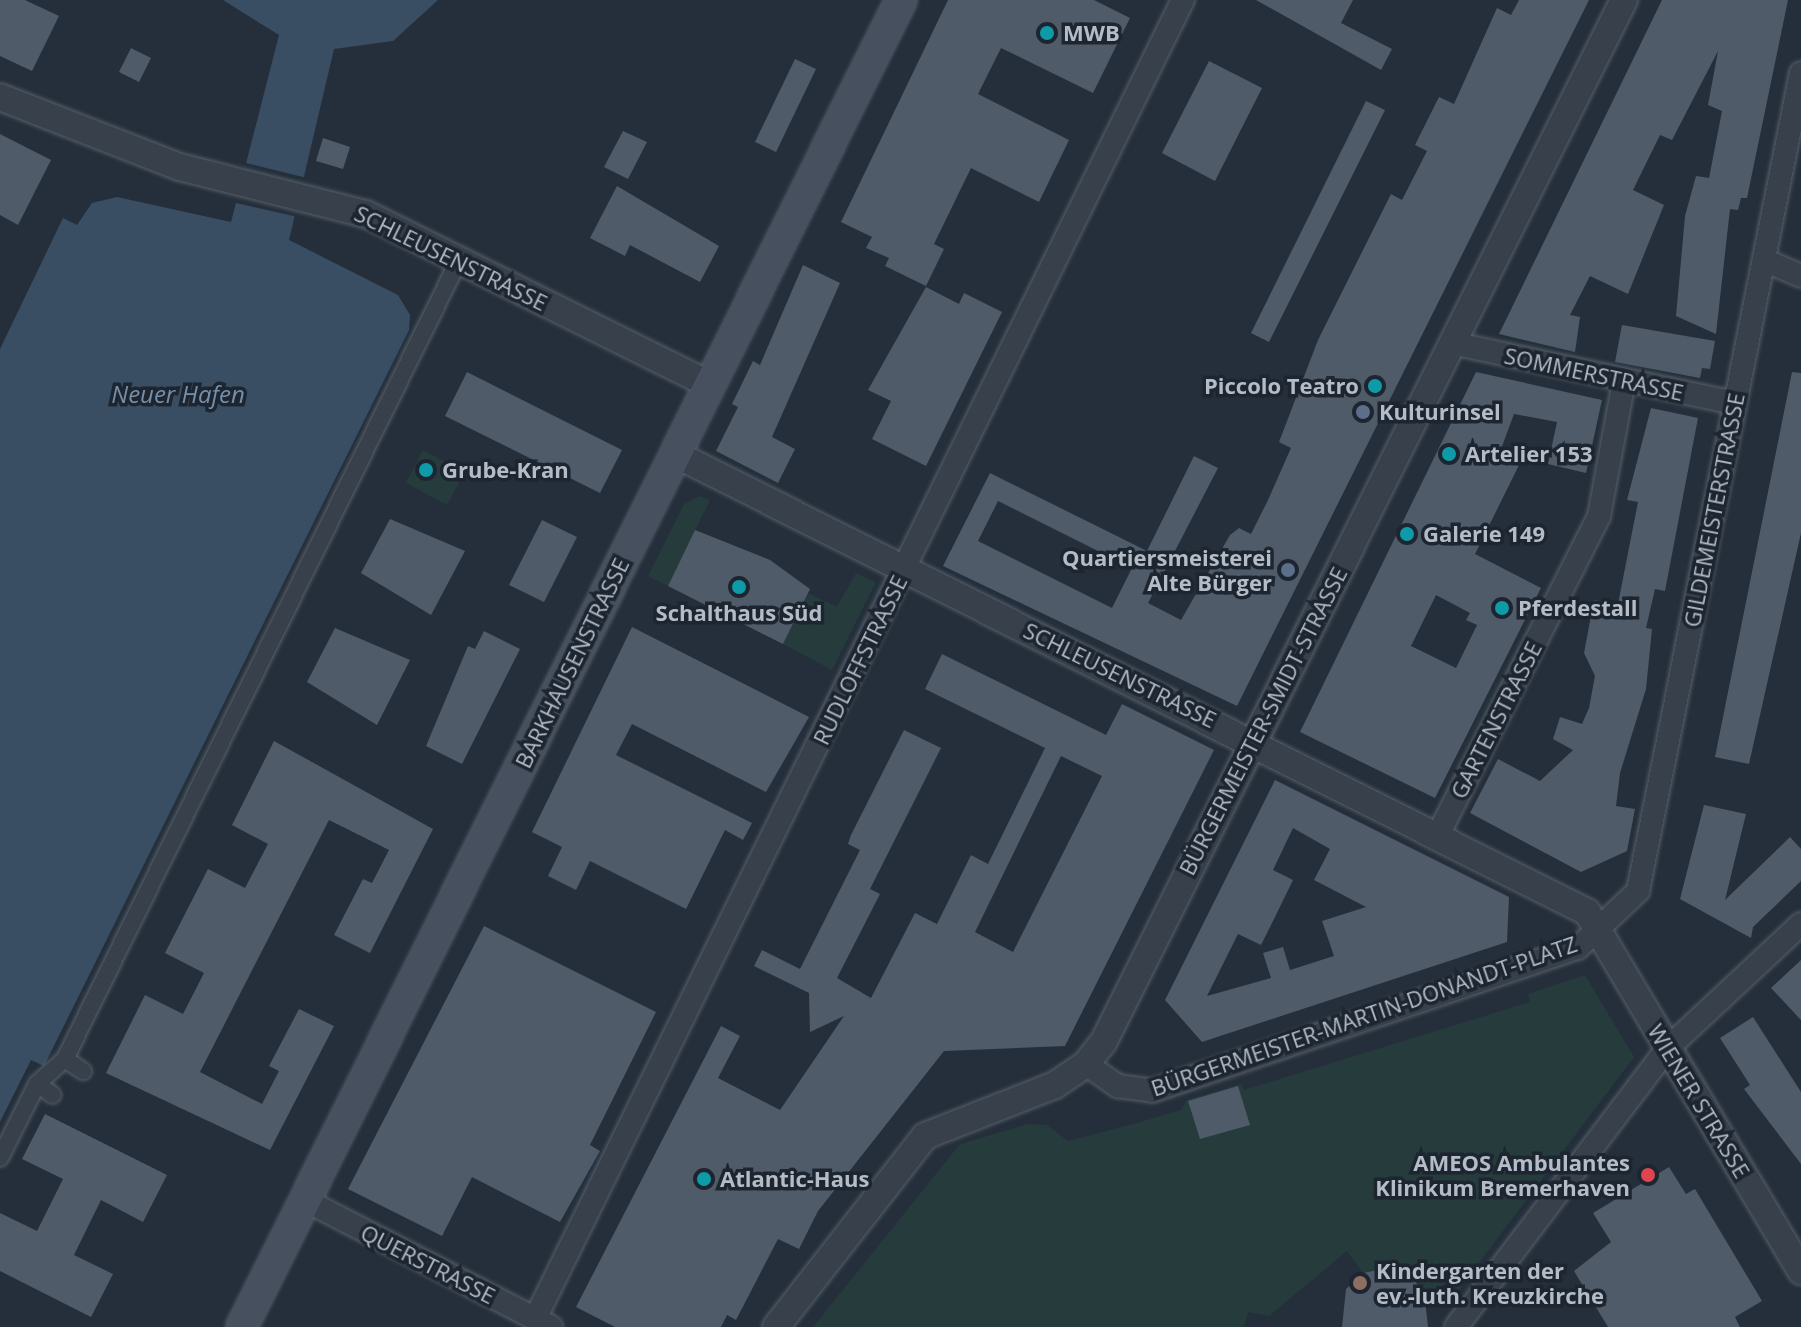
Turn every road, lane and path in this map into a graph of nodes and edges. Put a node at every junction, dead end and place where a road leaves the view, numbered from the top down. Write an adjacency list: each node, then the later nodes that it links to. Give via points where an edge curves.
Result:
1 (901, 0): 11 (main road, BARKHAUSENSTRASSE)
2 (1183, 0): 14 (street, RUDLOFFSTRASSE)
3 (1624, 0): 9 (street, BÜRGERMEISTER-SMIDT-STRASSE)
4 (1801, 73): 7 (street, GILDEMEISTERSTRASSE)
5 (0, 97): 6 (street, SCHLEUSENSTRASSE, via 77,133 345,208)
6 (459, 260): 11 (street, SCHLEUSENSTRASSE); 20 (street)
7 (1764, 260): 8 (street); 12 (street, GILDEMEISTERSTRASSE)
8 (1801, 276)
9 (1452, 343): 10 (street, SOMMERSTRASSE); 15 (street, BÜRGERMEISTER-SMIDT-STRASSE)
10 (1624, 381): 12 (street, SOMMERSTRASSE); 16 (street, GARTENSTRASSE, via 1599,516)
11 (710, 385): 13 (main road, BARKHAUSENSTRASSE)
12 (1735, 403): 18 (street, GILDEMEISTERSTRASSE, via 1638,891)
13 (675, 454): 14 (street, SCHLEUSENSTRASSE); 26 (main road, BARKHAUSENSTRASSE)
14 (906, 568): 15 (street, SCHLEUSENSTRASSE); 28 (street, RUDLOFFSTRASSE)
15 (1253, 741): 16 (street, SCHLEUSENSTRASSE); 21 (street, BÜRGERMEISTER-SMIDT-STRASSE)
16 (1439, 833): 18 (street, SCHLEUSENSTRASSE, via 1587,912)
17 (1801, 924): 19 (street)
18 (1598, 930): 19 (street, WIENER STRASSE); 21 (street, BÜRGERMEISTER-MARTIN-DONANDT-PLATZ, via 1578,948 1152,1091 1118,1086)
19 (1668, 1048): 27 (street, WIENER STRASSE); 31 (street)
20 (65, 1059): 22 (street); 23 (street)
21 (1086, 1064): 30 (street, via 1027,1098 925,1136)
22 (83, 1071)
23 (37, 1084): 24 (street); 25 (street)
24 (53, 1095)
25 (0, 1158)
26 (305, 1200): 28 (street, QUERSTRASSE); 29 (main road, BARKHAUSENSTRASSE)
27 (1797, 1254)
28 (543, 1323)
29 (242, 1327)
30 (776, 1327)
31 (1456, 1327)

